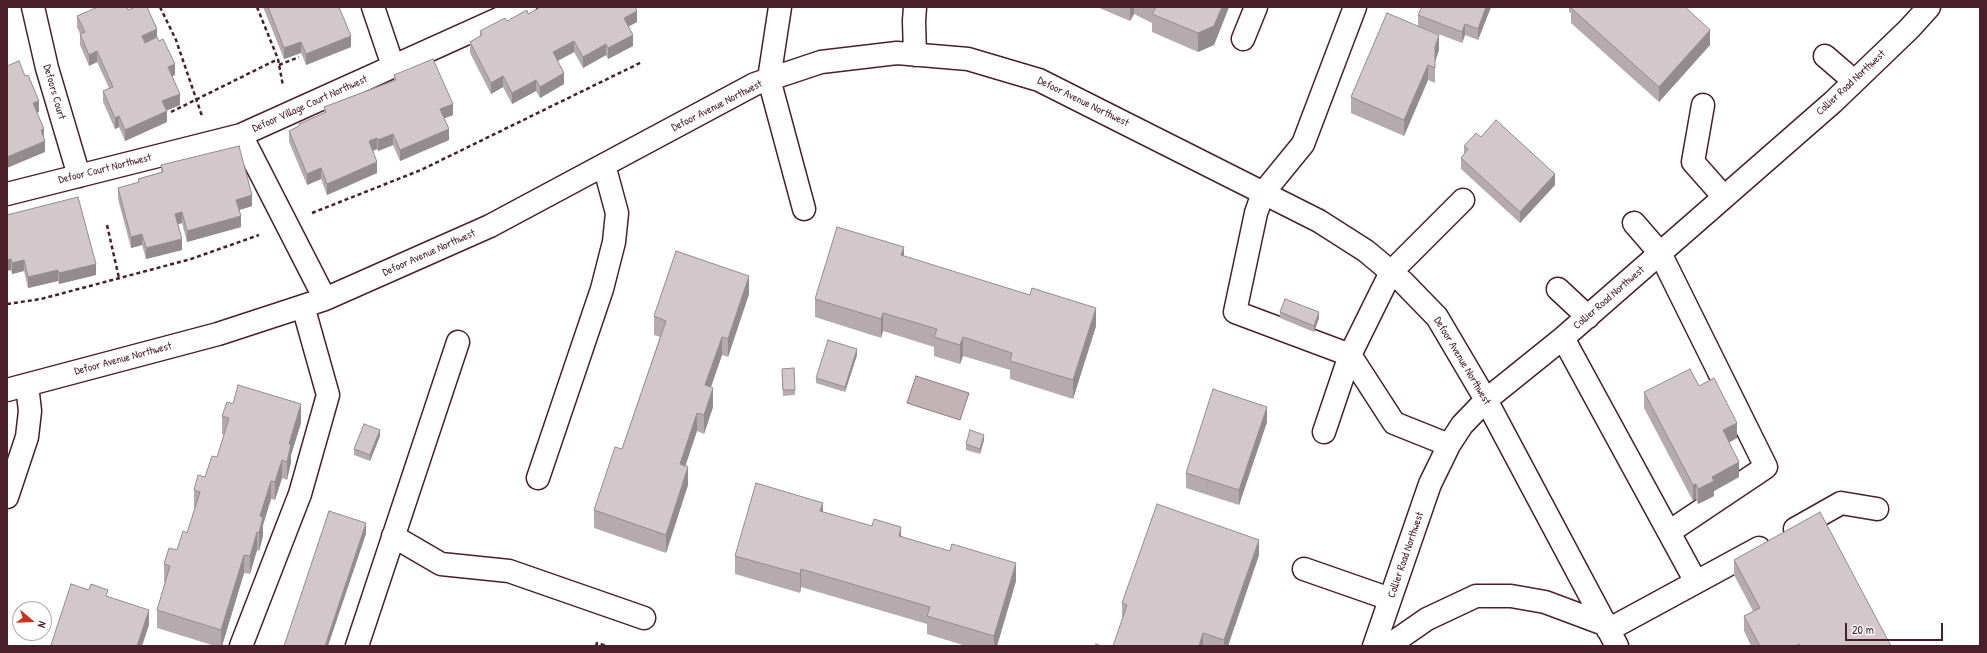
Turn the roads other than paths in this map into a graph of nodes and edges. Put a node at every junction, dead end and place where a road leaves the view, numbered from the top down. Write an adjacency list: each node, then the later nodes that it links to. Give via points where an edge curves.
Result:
1 (33, 7): 18 (street, Defoors Court, via 47,68)
2 (372, 7): 12 (street)
3 (525, 7): 12 (street, Defoor Village Court Northwest)
4 (780, 7): 13 (street)
5 (1256, 7): 9 (street)
6 (1355, 7): 19 (street, via 1303,144)
7 (1928, 7): 14 (street, Collier Road Northwest)
8 (914, 11): 10 (street)
9 (1243, 39)
10 (915, 55): 13 (street, Defoor Avenue Northwest, via 897,53 821,62); 19 (street, Defoor Avenue Northwest, via 968,59 1039,80)
11 (1825, 56): 14 (street)
12 (393, 66): 16 (street, Defoor Village Court Northwest)
13 (769, 80): 17 (street, Defoor Avenue Northwest, via 754,84); 23 (street)
14 (1854, 81): 21 (street, Collier Road Northwest)
15 (1703, 105): 21 (street, via 1692,162)
16 (241, 135): 18 (street, Defoor Court Northwest); 28 (street, Defoor Village Court Northwest)
17 (604, 165): 28 (street, Defoor Avenue Northwest, via 490,226); 38 (street, via 617,213 614,242 602,289)
18 (79, 176): 20 (street, Defoor Court Northwest)
19 (1263, 193): 26 (street, Defoor Avenue Northwest, via 1319,221 1366,251); 33 (street, via 1256,213 1235,312)
20 (7, 194)
21 (1724, 197): 25 (street, Collier Road Northwest)
22 (1463, 200): 26 (street)
23 (804, 209)
24 (1634, 223): 25 (street)
25 (1660, 253): 30 (street, Collier Road Northwest); 41 (street, via 1766,467)
26 (1391, 272): 33 (street); 35 (street, Defoor Avenue Northwest, via 1437,317)
27 (1558, 289): 30 (street)
28 (326, 298): 29 (street, Defoor Avenue Northwest)
29 (303, 306): 34 (street, Defoor Avenue Northwest, via 218,334); 48 (street, via 328,396 300,494)
30 (1588, 316): 31 (street, Collier Road Northwest)
31 (1563, 338): 35 (street, Collier Road Northwest); 41 (street)
32 (458, 342): 42 (street)
33 (1350, 355): 36 (street); 37 (street, via 1394,423)
34 (17, 388): 39 (street, via 30,411 27,437)
35 (1486, 400): 37 (street, Collier Road Northwest, via 1462,425); 47 (street, Defoor Avenue Northwest)
36 (1324, 432)
37 (1449, 445): 45 (street, Collier Road Northwest, via 1430,484)
38 (538, 478)
39 (7, 497)
40 (1877, 509): 44 (street, via 1841,504)
41 (1669, 532): 44 (street)
42 (393, 536): 46 (street, via 441,564 509,571); 49 (street)
43 (1304, 569): 45 (street)
44 (1696, 582): 47 (street)
45 (1390, 599): 50 (street, Collier Road Northwest)
46 (644, 618)
47 (1610, 633): 51 (street, via 1545,602 1511,596 1476,596 1427,619)
48 (241, 646)
49 (357, 646)
50 (1374, 646)
51 (1388, 646)

